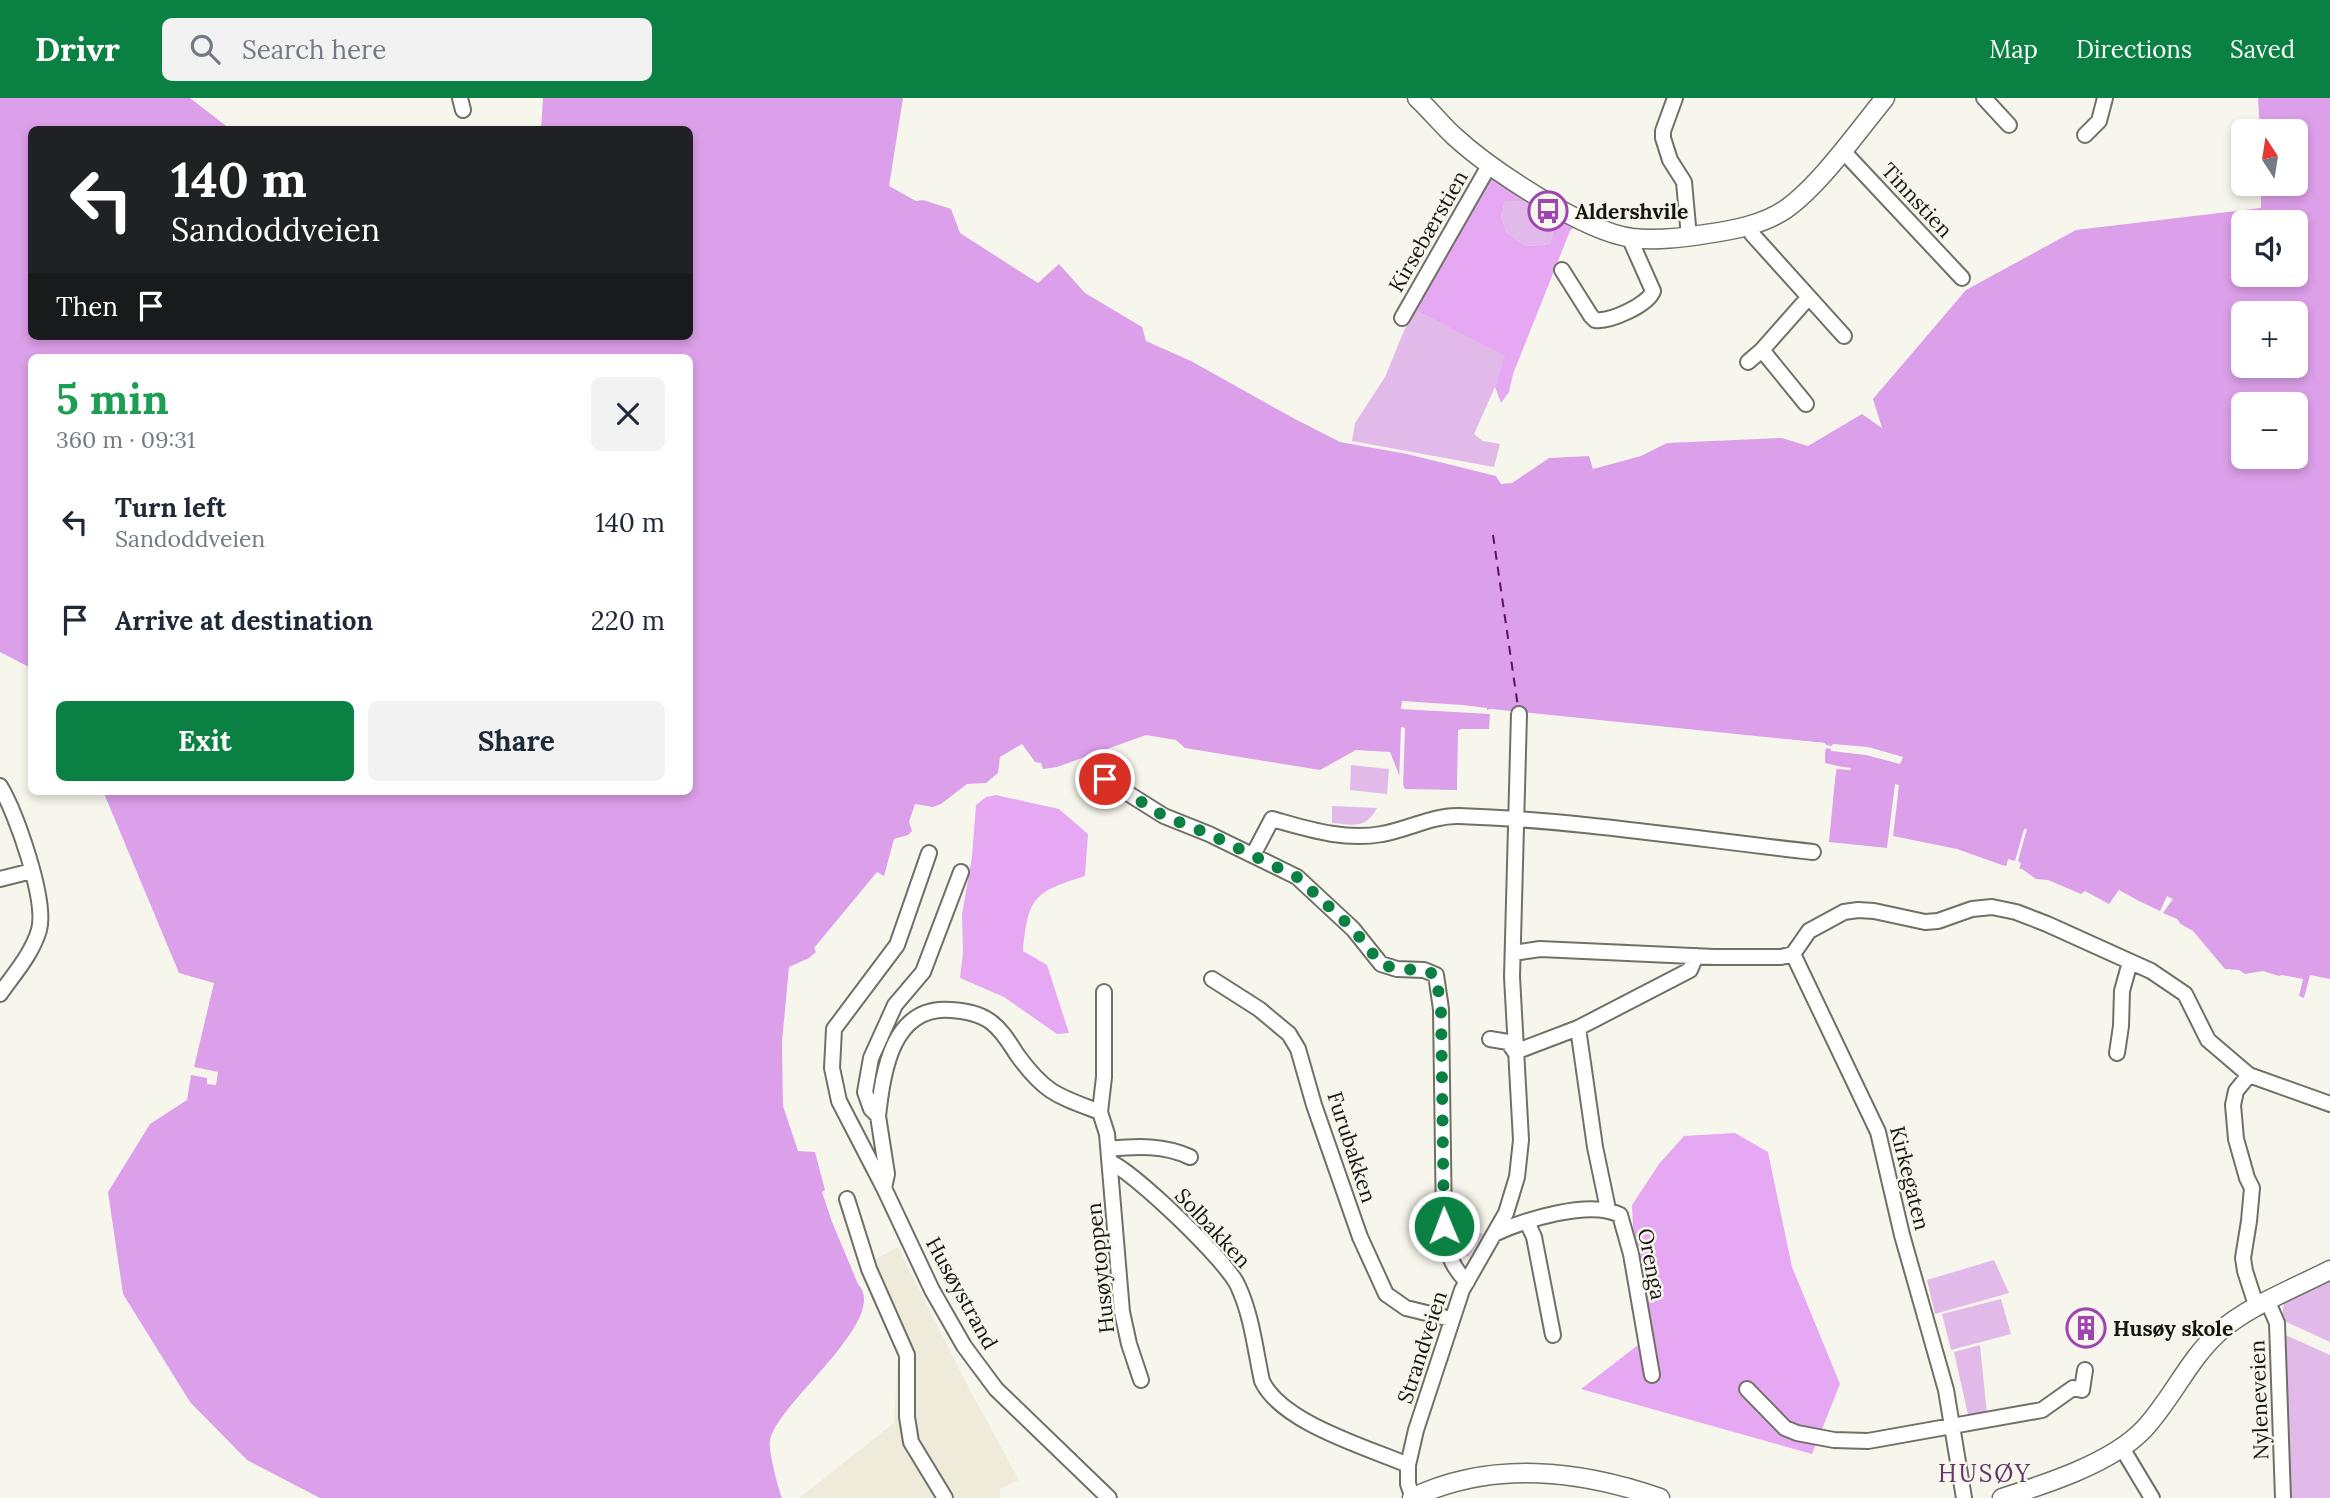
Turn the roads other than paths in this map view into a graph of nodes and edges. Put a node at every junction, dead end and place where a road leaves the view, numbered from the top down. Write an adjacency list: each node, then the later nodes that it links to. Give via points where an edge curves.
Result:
1 (1417, 98): 9 (main road, via 1454,137)
2 (1675, 98): 12 (street, via 1663,138 1684,182)
3 (1885, 98): 8 (main road)
4 (1984, 98): 6 (street)
5 (2105, 98): 7 (street, via 2099,121)
6 (2009, 125)
7 (2085, 135)
8 (1842, 150): 10 (main road, via 1788,208); 14 (street, Tinnstien)
9 (1490, 164): 11 (main road, via 1580,220); 16 (street, Kirsebærstien)
10 (1748, 226): 12 (main road); 15 (street)
11 (1629, 237): 12 (main road); 13 (street, via 1653,291 1646,301 1611,320 1591,317)
12 (1689, 237)
13 (1562, 270)
14 (1962, 278)
15 (1808, 298): 17 (street); 18 (street)
16 (1402, 318)
17 (1844, 336)
18 (1762, 350): 19 (street); 20 (street)
19 (1748, 362)
20 (1806, 404)
21 (1519, 714): 24 (street, Strandveien)
22 (1105, 779): 27 (street, via 1164,816)
23 (0, 786): 28 (street)
24 (1518, 819): 25 (street); 27 (street, via 1454,816 1361,836 1272,819); 31 (street, Strandveien)
25 (1813, 852)
26 (929, 853): 48 (street, Husøystrand, via 897,945 836,1023 832,1040 839,1101)
27 (1253, 855): 54 (street, via 1297,877 1353,929 1381,964 1436,975 1441,1009 1446,1246 1451,1263)
28 (32, 871): 30 (street); 37 (street, via 39,929 27,956)
29 (961, 872): 45 (street, Husøystrand, via 923,972 895,1004 871,1058 865,1092)
30 (0, 878)
31 (1513, 953): 33 (street, via 1540,949); 40 (street, Strandveien)
32 (1793, 954): 33 (street); 34 (street, via 1809,931 1844,912 1874,911 1925,922 1992,906 2047,924); 62 (street, Kirkegaten, via 1878,1132)
33 (1696, 956): 38 (street, via 1690,970)
34 (2130, 962): 41 (street, via 2122,991); 42 (street, via 2180,989 2208,1040)
35 (1212, 979): 56 (street, Furubakken, via 1259,1009 1289,1034 1298,1049 1360,1237 1386,1294 1406,1308)
36 (1104, 992): 44 (street, Husøytoppen)
37 (0, 994)
38 (1578, 1028): 40 (street); 50 (street)
39 (1490, 1039): 40 (street, via 1508,1042)
40 (1515, 1052): 52 (street, Strandveien, via 1521,1140 1517,1177 1511,1202)
41 (2118, 1053)
42 (2249, 1075): 43 (street); 55 (street, Nyleneveien, via 2236,1091 2233,1105 2236,1139 2252,1188 2243,1258)
43 (2330, 1104)
44 (1100, 1112): 45 (street, via 1058,1097 1037,1080 992,1023 976,1013 938,1009 914,1018 902,1030 888,1064); 46 (street, Husøytoppen)
45 (878, 1116): 48 (street, Husøystrand, via 887,1174)
46 (1110, 1156): 47 (street, via 1155,1147); 60 (street, Husøytoppen, via 1122,1312); 64 (street, Solbakken, via 1230,1272 1245,1303 1268,1392 1312,1425)
47 (1191, 1157)
48 (884, 1188): 67 (street, Husøystrand, via 964,1346 996,1389)
49 (847, 1199): 66 (street, via 869,1269 907,1355 911,1442)
50 (1608, 1209): 51 (street); 59 (street, Orenga, via 1620,1215 1626,1234)
51 (1527, 1222): 52 (street); 57 (street)
52 (1494, 1234): 54 (street, Strandveien)
53 (2330, 1270): 55 (main road)
54 (1467, 1282): 56 (street, Strandveien)
55 (2263, 1305): 63 (main road, via 2209,1341 2144,1429); 72 (street, Nyleneveien, via 2277,1323)
56 (1451, 1319): 64 (street, Strandveien)
57 (1553, 1335)
58 (2085, 1370): 62 (street, via 2082,1390 2073,1388 2042,1410)
59 (1652, 1375)
60 (1141, 1380)
61 (1747, 1389): 62 (street, via 1785,1428 1810,1436 1868,1441)
62 (1953, 1426): 69 (street, Kirkegaten)
63 (2122, 1448): 70 (main road); 71 (street)
64 (1408, 1465): 65 (street, Strandveien, via 1408,1484)
65 (1418, 1497): 68 (main road, via 1480,1476 1538,1473 1620,1485)
66 (945, 1498)
67 (1109, 1498)
68 (1660, 1498)
69 (1964, 1498)
70 (2002, 1498)
71 (2151, 1498)
72 (2283, 1498)

